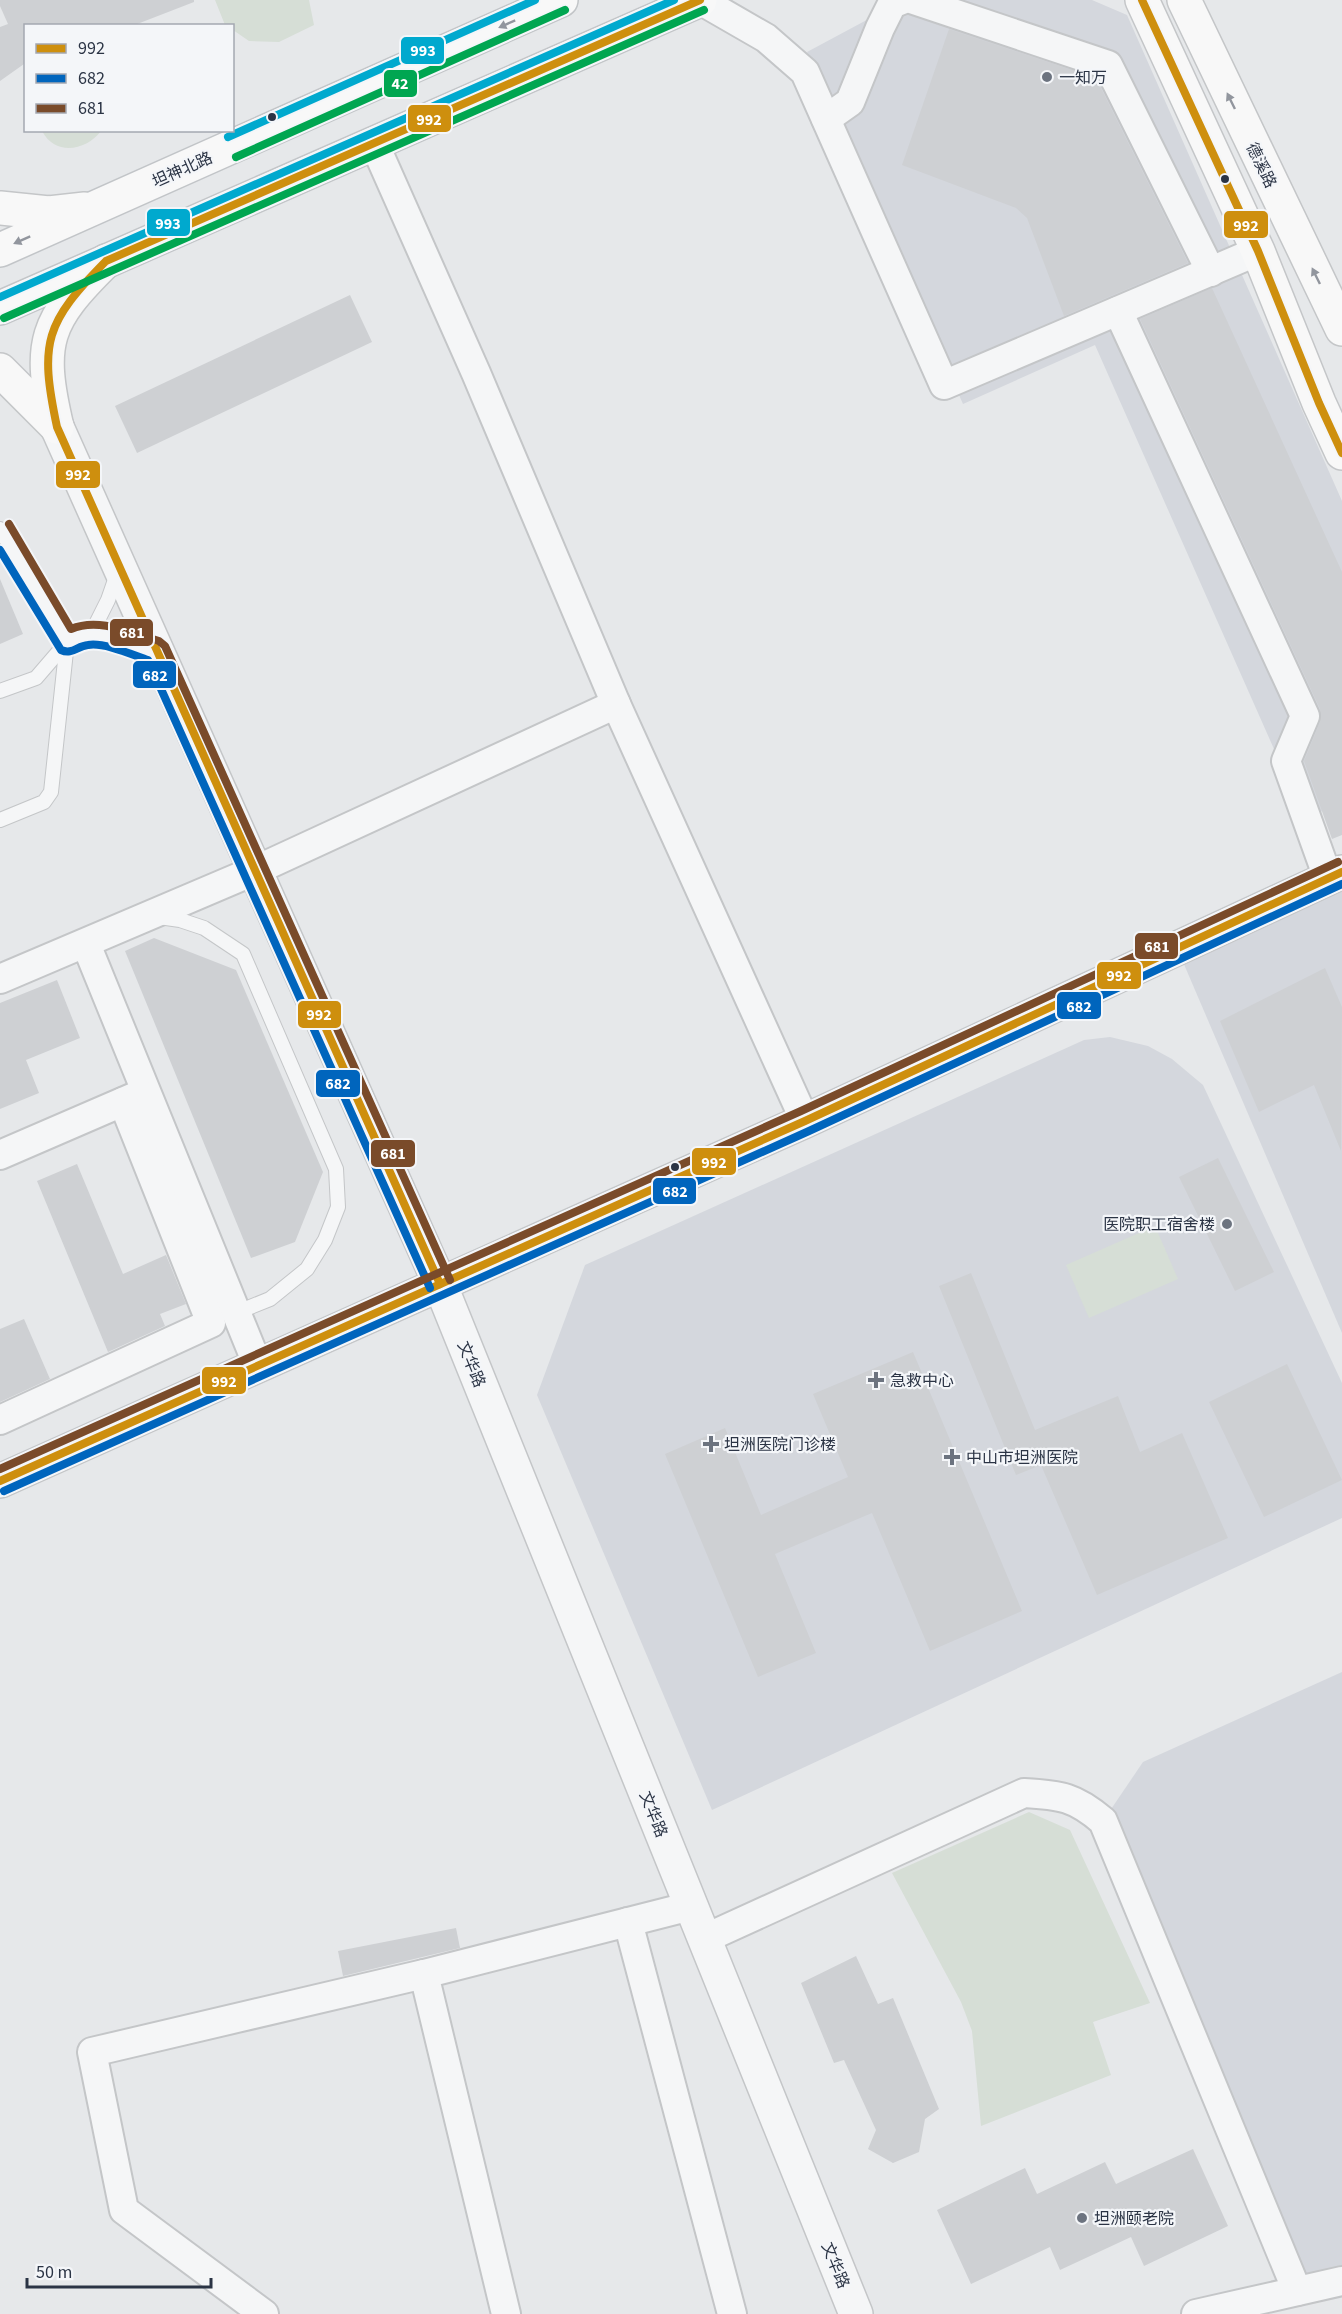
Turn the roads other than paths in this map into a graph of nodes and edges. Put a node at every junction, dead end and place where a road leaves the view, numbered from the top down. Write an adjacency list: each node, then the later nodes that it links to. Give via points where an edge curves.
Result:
1 (561, 0): 11 (main road, 坦神北路, one-way to 11)
2 (700, 0): 9 (street, via 766,38 805,72); 10 (main road)
3 (902, 0): 9 (street, via 892,4 850,102)
4 (914, 0): 16 (street, via 1108,65)
5 (1126, 0): 8 (main road)
6 (1142, 0): 8 (main road)
7 (1192, 8): 19 (main road, 德溪路, one-way to 7)
8 (1161, 42): 14 (main road)
9 (826, 119): 18 (street, via 944,385)
10 (374, 143): 15 (main road); 29 (street)
11 (96, 207): 12 (main road, via 49,213); 13 (main road, 坦神北路, one-way to 13)
12 (0, 208)
13 (0, 250)
14 (1258, 251): 16 (street); 22 (main road)
15 (106, 261): 17 (main road); 21 (main road, via 77,290 52,327 46,369)
16 (1211, 272): 18 (street)
17 (0, 308)
18 (1118, 311): 32 (street, via 1305,716 1286,761)
19 (1342, 329)
20 (0, 370): 21 (main road)
21 (57, 427): 24 (street, 文华路)
22 (1342, 453)
23 (0, 529): 26 (lane)
24 (118, 566): 25 (lane, via 103,612); 27 (street, 文华路)
25 (86, 634): 26 (lane); 27 (lane, via 120,639)
26 (67, 642): 28 (lane, via 36,678); 30 (lane, via 51,792 44,802)
27 (156, 651): 31 (street, 文华路)
28 (0, 692)
29 (616, 704): 31 (street); 37 (street)
30 (0, 820)
31 (254, 871): 33 (street); 39 (street, 文华路)
32 (1335, 875): 37 (street)
33 (151, 916): 34 (street); 40 (lane, via 204,928 243,954 336,1169 339,1207 307,1269 270,1299)
34 (86, 944): 35 (street); 36 (street)
35 (0, 980)
36 (135, 1097): 38 (street); 40 (street)
37 (805, 1121): 39 (street)
38 (0, 1155)
39 (440, 1284): 41 (street); 44 (street, 文华路)
40 (224, 1318): 41 (street); 42 (street)
41 (258, 1366): 43 (street)
42 (0, 1420)
43 (0, 1481)
44 (691, 1906): 45 (street); 46 (street, 文华路)
45 (628, 1922): 47 (street); 52 (street)
46 (705, 1939): 49 (street, via 1024,1793 1067,1799 1085,1806 1103,1821); 53 (street, 文华路)
47 (424, 1974): 50 (street, via 92,2052 124,2210); 51 (street)
48 (1342, 2281): 49 (street)
49 (1297, 2291): 54 (street)
50 (264, 2314)
51 (506, 2314)
52 (732, 2314)
53 (856, 2314)
54 (1196, 2314)

